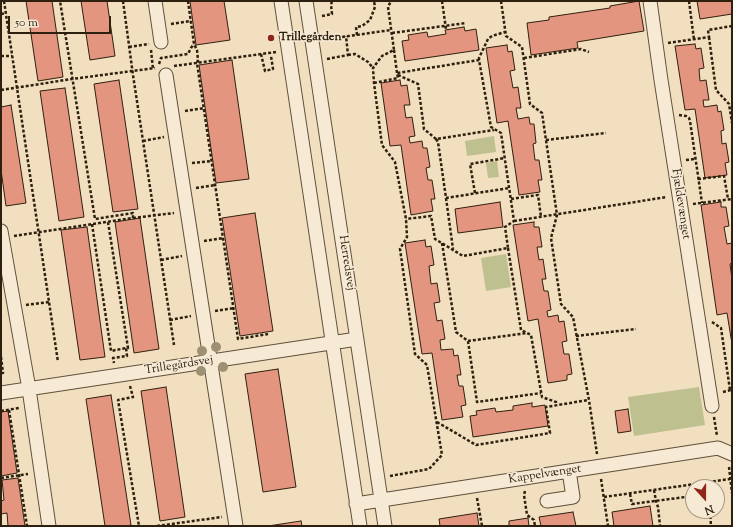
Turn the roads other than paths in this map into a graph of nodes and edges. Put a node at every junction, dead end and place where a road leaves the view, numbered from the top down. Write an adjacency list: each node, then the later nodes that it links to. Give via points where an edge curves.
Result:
1 (155, 1): 5 (street)
2 (281, 1): 9 (street, Herredsvej)
3 (306, 1): 8 (street, Herredsvej)
4 (650, 1): 13 (street, Fjældevænget)
5 (155, 43)
6 (170, 70): 10 (street, via 172,114)
7 (2, 234): 11 (street)
8 (357, 340): 9 (street, Trillegårdsvej); 16 (street, Herredsvej)
9 (333, 343): 10 (street, Trillegårdsvej); 18 (street, Herredsvej)
10 (211, 362): 11 (street, Trillegårdsvej); 19 (street)
11 (29, 389): 12 (street, Trillegårdsvej); 20 (street)
12 (1, 393)
13 (712, 406)
14 (726, 451): 15 (street, Kappelvænget)
15 (569, 472): 16 (street, Kappelvænget); 17 (street, via 573,497)
16 (381, 500): 18 (street, Kappelvænget); 22 (street, Herredsvej)
17 (547, 501)
18 (356, 504): 21 (street, Herredsvej)
19 (236, 520)
20 (49, 526)
21 (360, 526)
22 (385, 526)

